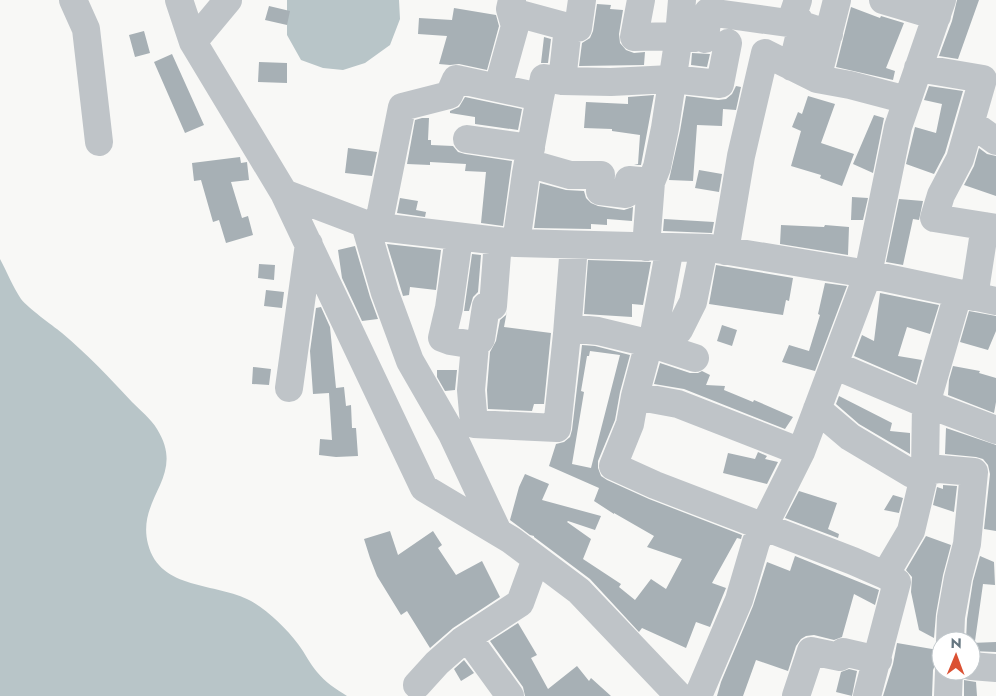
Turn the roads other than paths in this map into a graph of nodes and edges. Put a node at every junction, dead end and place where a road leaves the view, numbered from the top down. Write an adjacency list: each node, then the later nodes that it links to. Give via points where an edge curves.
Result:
1 (74, 0): 29 (street, via 86,30)
2 (179, 0): 16 (street)
3 (228, 0): 16 (street)
4 (582, 0): 12 (street, via 578,28)
5 (641, 0): 14 (street, via 634,37)
6 (682, 0): 14 (street)
7 (837, 0): 13 (street)
8 (883, 0): 10 (street)
9 (511, 4): 12 (street, via 520,14); 23 (street, via 514,26)
10 (939, 8): 19 (street)
11 (800, 13): 13 (street); 15 (street, via 708,12); 18 (street)
12 (568, 27): 22 (street)
13 (828, 34): 21 (street)
14 (679, 36): 15 (street); 20 (street)
15 (717, 41): 17 (street); 20 (street, via 720,84)
16 (193, 42): 32 (street)
17 (765, 53): 18 (street); 40 (street, via 741,156)
18 (792, 67): 21 (street)
19 (918, 68): 25 (street); 26 (street, via 982,78)
20 (671, 79): 22 (street); 31 (street, via 665,128)
21 (817, 79): 25 (street)
22 (562, 81): 24 (street, via 544,78)
23 (498, 87): 24 (street); 33 (street, via 456,79 449,95 402,107)
24 (540, 97): 30 (street)
25 (907, 100): 41 (street, via 898,126)
26 (971, 123): 28 (street); 34 (street, via 934,218)
27 (468, 139): 30 (street)
28 (996, 141)
29 (99, 142)
30 (529, 156): 31 (street, via 570,175 601,175 600,191 626,194 629,180); 36 (street)
31 (651, 182): 39 (street)
32 (284, 193): 33 (street); 37 (street)
33 (371, 225): 35 (street); 56 (street, via 384,294 410,361 452,434)
34 (990, 227): 42 (street)
35 (458, 237): 36 (street); 44 (street, via 442,338)
36 (507, 242): 38 (street); 44 (street, via 493,306 486,306 481,339)
37 (309, 244): 48 (street); 56 (street, via 424,488)
38 (574, 245): 39 (street); 43 (street)
39 (658, 247): 40 (street); 45 (street)
40 (714, 249): 41 (street); 45 (street, via 679,330)
41 (868, 274): 42 (street); 47 (street)
42 (976, 297): 50 (street)
43 (568, 328): 44 (street, via 557,428 474,424 471,390); 45 (street, via 598,331)
44 (475, 344)
45 (651, 344): 46 (street); 49 (street)
46 (695, 358)
47 (834, 365): 50 (street); 51 (street)
48 (289, 388)
49 (635, 396): 53 (street, via 678,404); 55 (street, via 630,424 613,466)
50 (924, 403): 52 (street); 54 (street)
51 (817, 409): 53 (street); 54 (street, via 850,438 902,469 912,474)
52 (996, 430)
53 (801, 452): 55 (street)
54 (925, 472): 58 (street, via 911,531); 59 (street, via 939,469 974,472 968,544 958,578)
55 (763, 528): 58 (street); 68 (street, via 739,600)
56 (498, 532): 57 (street)
57 (536, 559): 60 (street, via 520,604); 67 (street, via 579,591)
58 (885, 575): 61 (street, via 897,582)
59 (950, 631)
60 (468, 638): 65 (street, via 437,663); 66 (street)
61 (878, 660): 69 (street, via 843,652 840,657 811,651); 70 (street)
62 (981, 667): 63 (street)
63 (996, 668)
64 (949, 681): 71 (street)
65 (417, 685)
66 (510, 696)
67 (679, 696)
68 (698, 696)
69 (796, 696)
70 (867, 696)
71 (948, 696)

